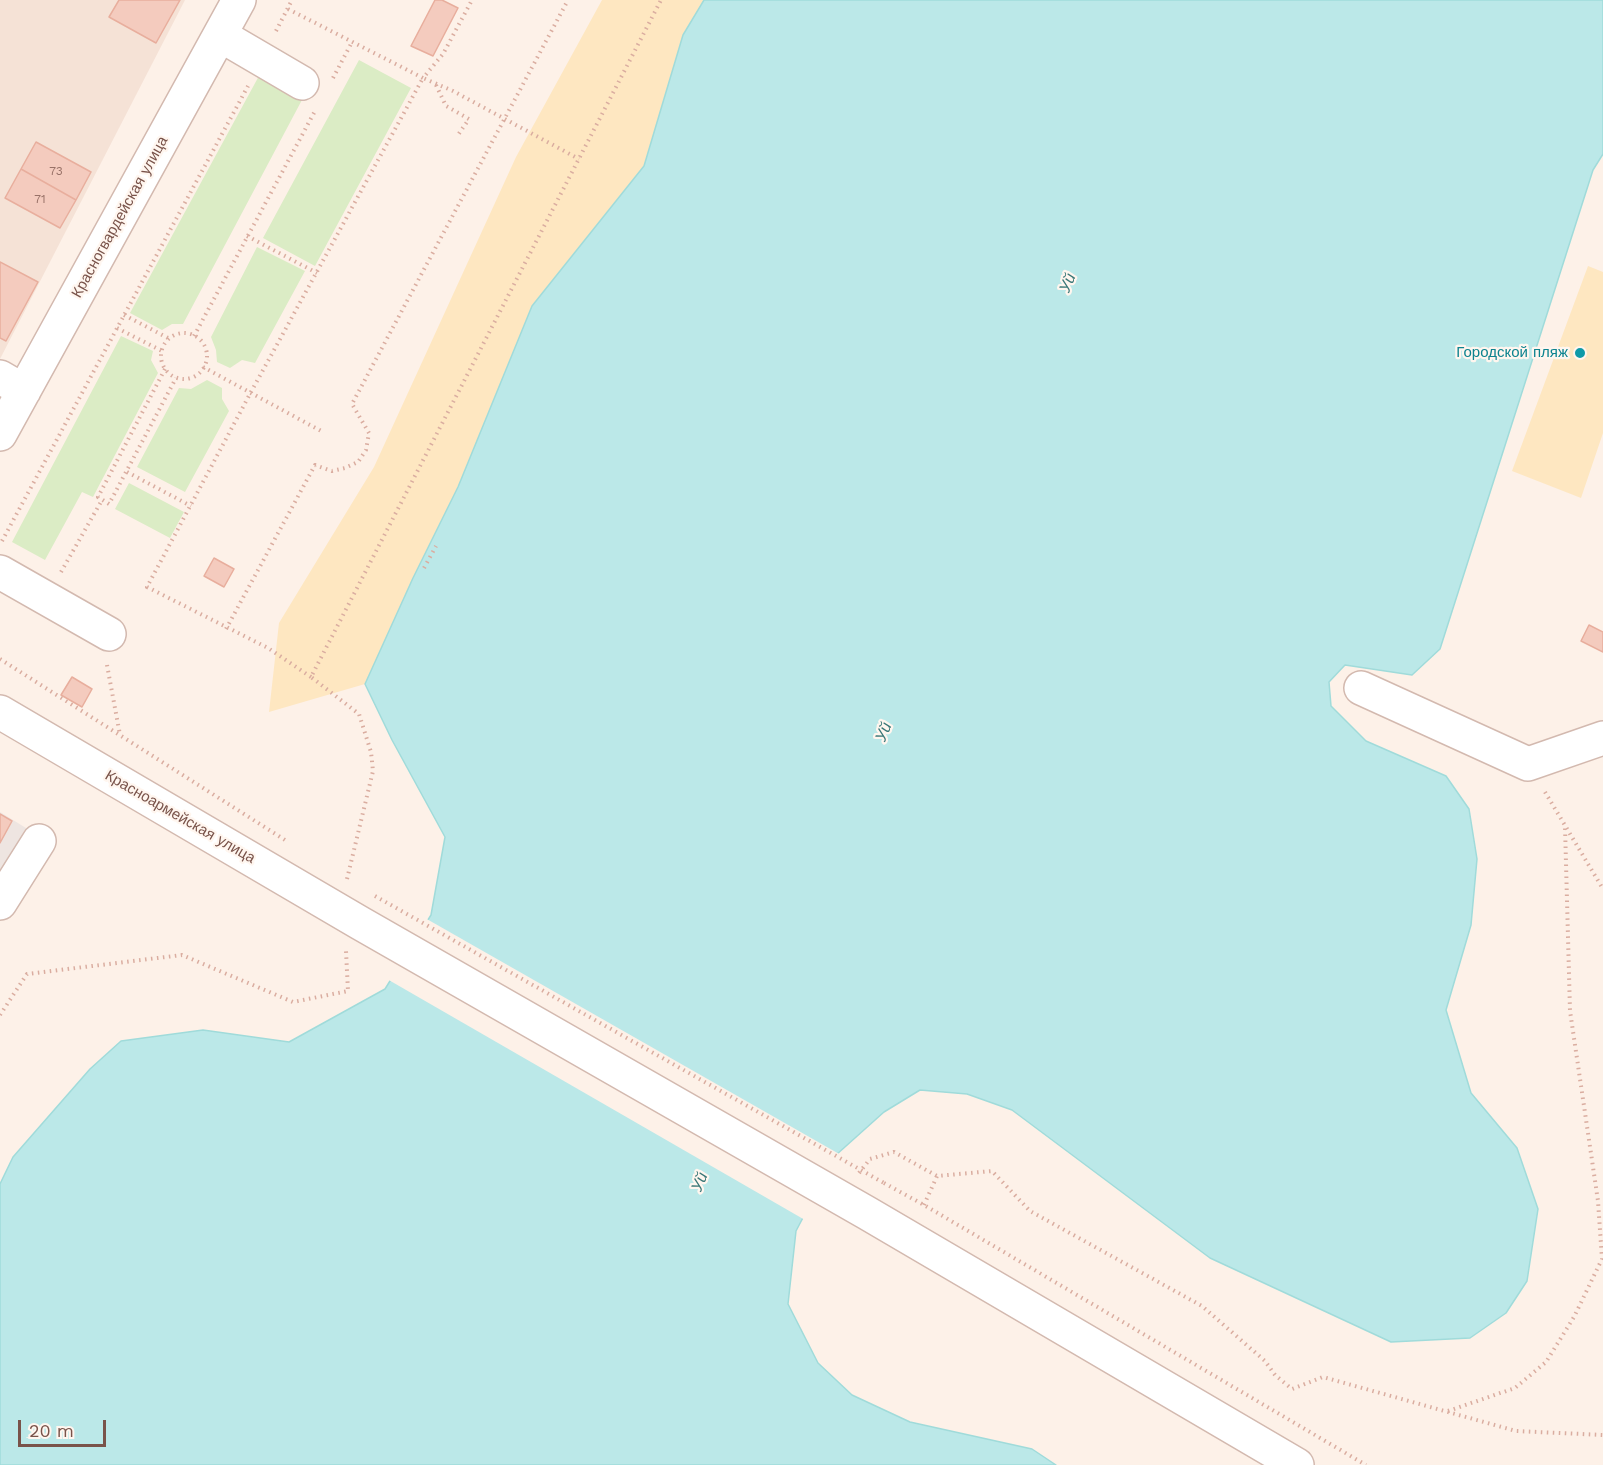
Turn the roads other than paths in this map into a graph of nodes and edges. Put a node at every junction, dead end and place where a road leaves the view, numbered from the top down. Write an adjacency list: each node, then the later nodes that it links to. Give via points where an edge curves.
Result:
1 (239, 0): 2 (street, Красногвардейская улица)
2 (220, 36): 3 (street); 4 (street, Красногвардейская улица)
3 (317, 90)
4 (12, 384): 5 (street, Красногвардейская улица)
5 (0, 434)
6 (0, 572): 7 (street)
7 (105, 632)
8 (1361, 688): 10 (street, via 1528,764)
9 (0, 712): 13 (street, Красноармейская улица)
10 (1603, 738)
11 (39, 841): 12 (street)
12 (0, 903)
13 (1297, 1465)

